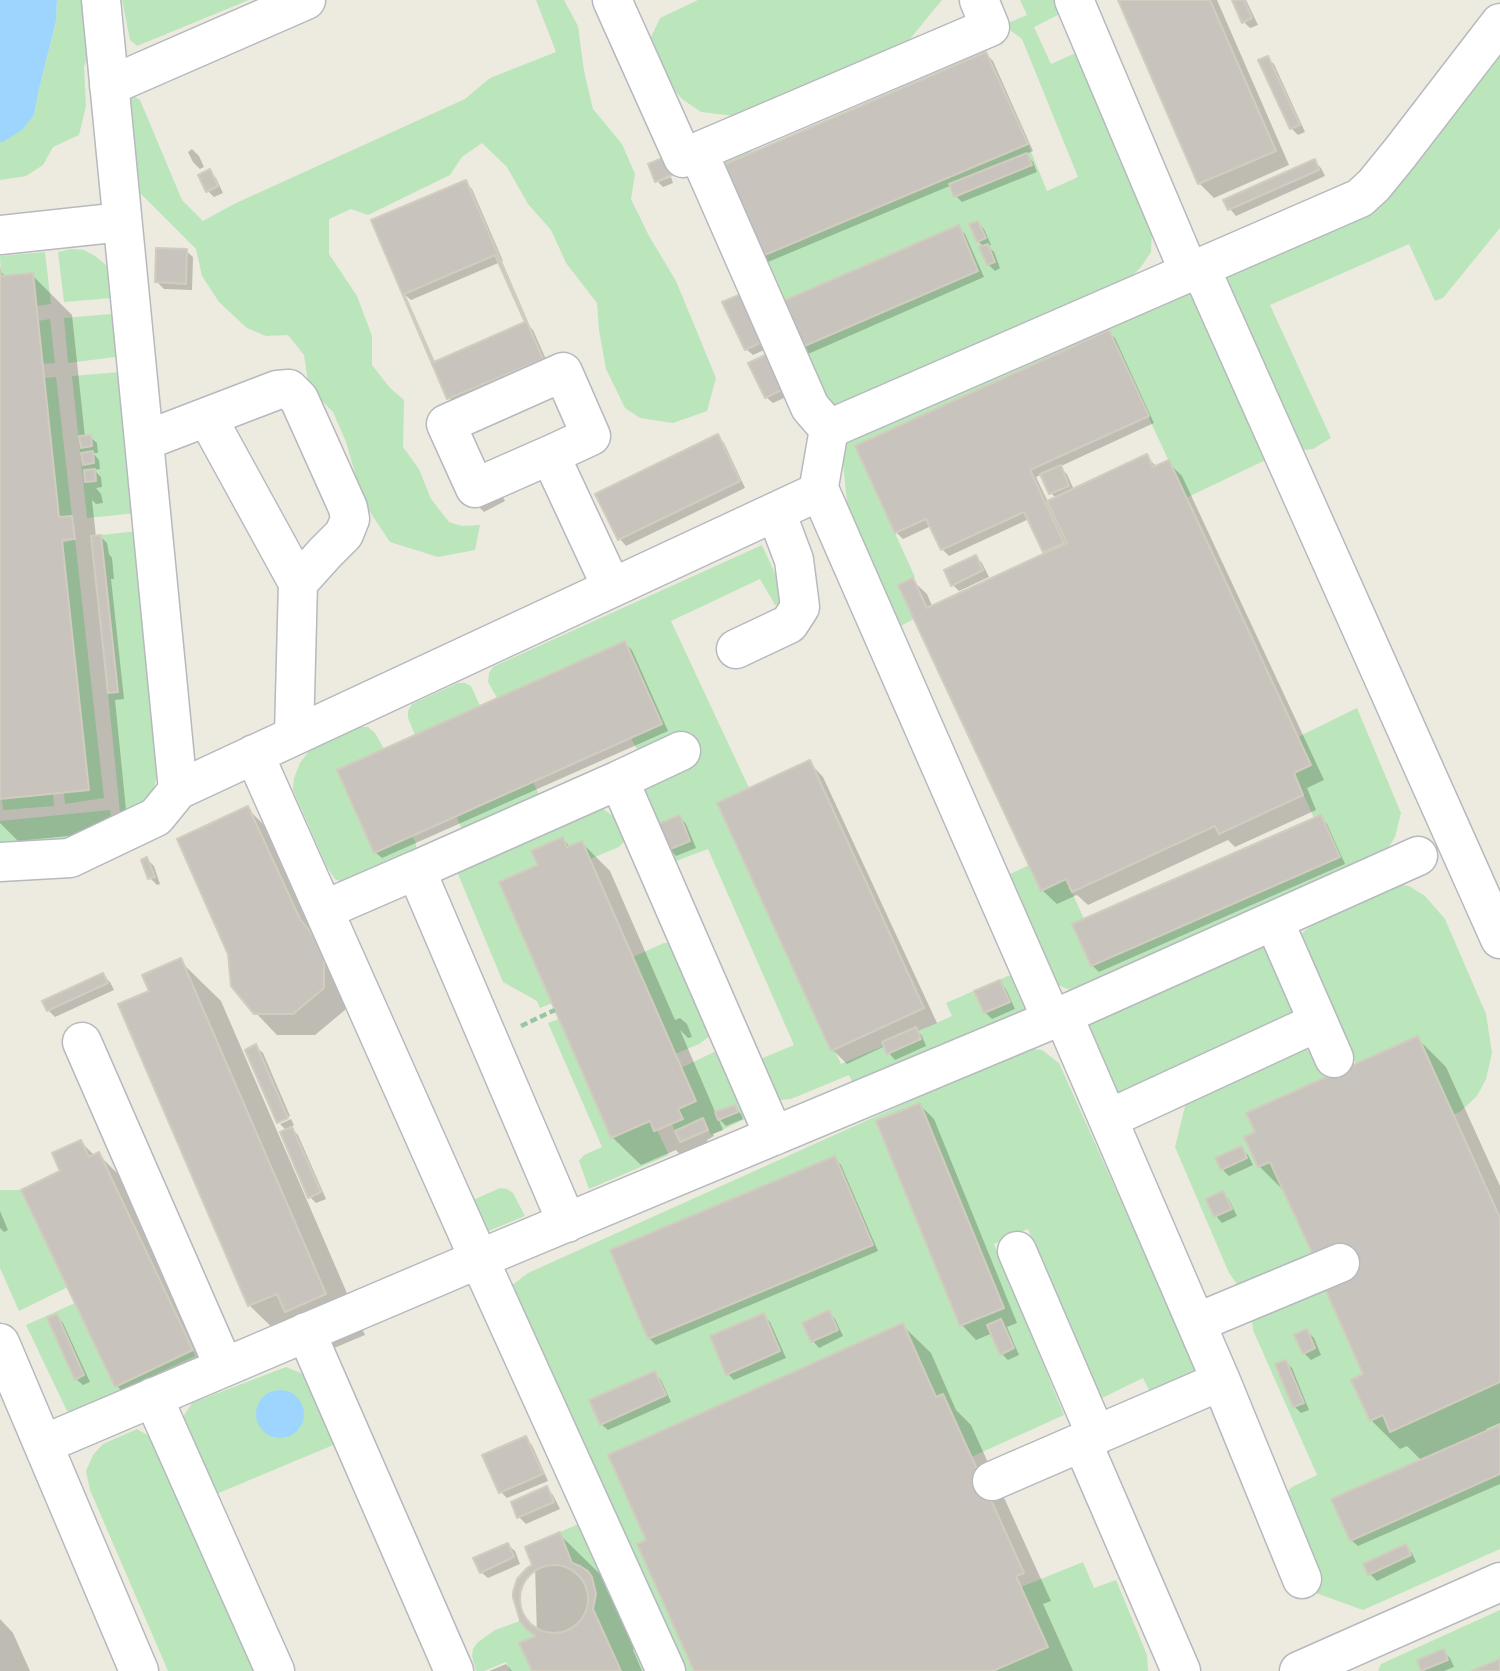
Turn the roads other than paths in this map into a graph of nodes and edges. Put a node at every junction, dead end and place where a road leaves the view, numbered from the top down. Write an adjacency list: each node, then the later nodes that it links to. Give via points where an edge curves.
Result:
1 (101, 0): 7 (lane)
2 (306, 0): 7 (lane)
3 (612, 0): 8 (lane, via 683,158)
4 (979, 0): 8 (lane, via 990,27)
5 (1074, 0): 11 (lane)
6 (1500, 23): 11 (lane, via 1360,198)
7 (109, 86): 9 (lane)
8 (698, 152): 13 (lane, via 810,407)
9 (122, 222): 10 (lane); 14 (lane)
10 (0, 235)
11 (1194, 270): 13 (lane); 31 (lane)
12 (207, 417): 14 (lane); 18 (lane); 18 (lane, via 276,390 289,389 299,399 350,519 344,534)
13 (830, 429): 16 (lane)
14 (144, 440): 25 (lane)
15 (550, 455): 19 (lane)
16 (818, 492): 17 (lane); 32 (lane)
17 (776, 512): 19 (lane); 20 (lane, via 794,560 800,607 789,624)
18 (298, 583): 21 (lane)
19 (612, 588): 21 (lane)
20 (736, 649)
21 (294, 735): 23 (lane)
22 (681, 751): 24 (lane)
23 (254, 754): 25 (lane); 29 (lane)
24 (619, 780): 28 (lane); 37 (lane)
25 (178, 790): 27 (lane, via 156,817 70,858)
26 (1418, 856): 30 (lane)
27 (0, 862)
28 (416, 870): 29 (lane); 38 (lane)
29 (324, 910): 40 (lane)
30 (1274, 920): 32 (lane); 33 (lane)
31 (1500, 939)
32 (1058, 1018): 36 (lane); 37 (lane)
33 (1318, 1022): 35 (lane); 36 (lane)
34 (82, 1042): 45 (lane)
35 (1334, 1058)
36 (1108, 1119): 42 (lane)
37 (774, 1136): 38 (lane)
38 (567, 1223): 40 (lane)
39 (1017, 1251): 48 (lane)
40 (479, 1259): 43 (lane); 56 (lane)
41 (1340, 1263): 42 (lane)
42 (1196, 1323): 46 (lane)
43 (306, 1332): 45 (lane); 55 (lane)
44 (0, 1343): 49 (lane)
45 (224, 1367): 47 (lane)
46 (1221, 1381): 48 (lane); 51 (lane)
47 (153, 1397): 49 (lane); 54 (lane)
48 (1089, 1438): 50 (lane); 57 (lane)
49 (44, 1444): 53 (lane)
50 (992, 1481)
51 (1302, 1579)
52 (1500, 1582): 58 (lane)
53 (139, 1671)
54 (275, 1671)
55 (454, 1671)
56 (666, 1671)
57 (1181, 1671)
58 (1299, 1671)

